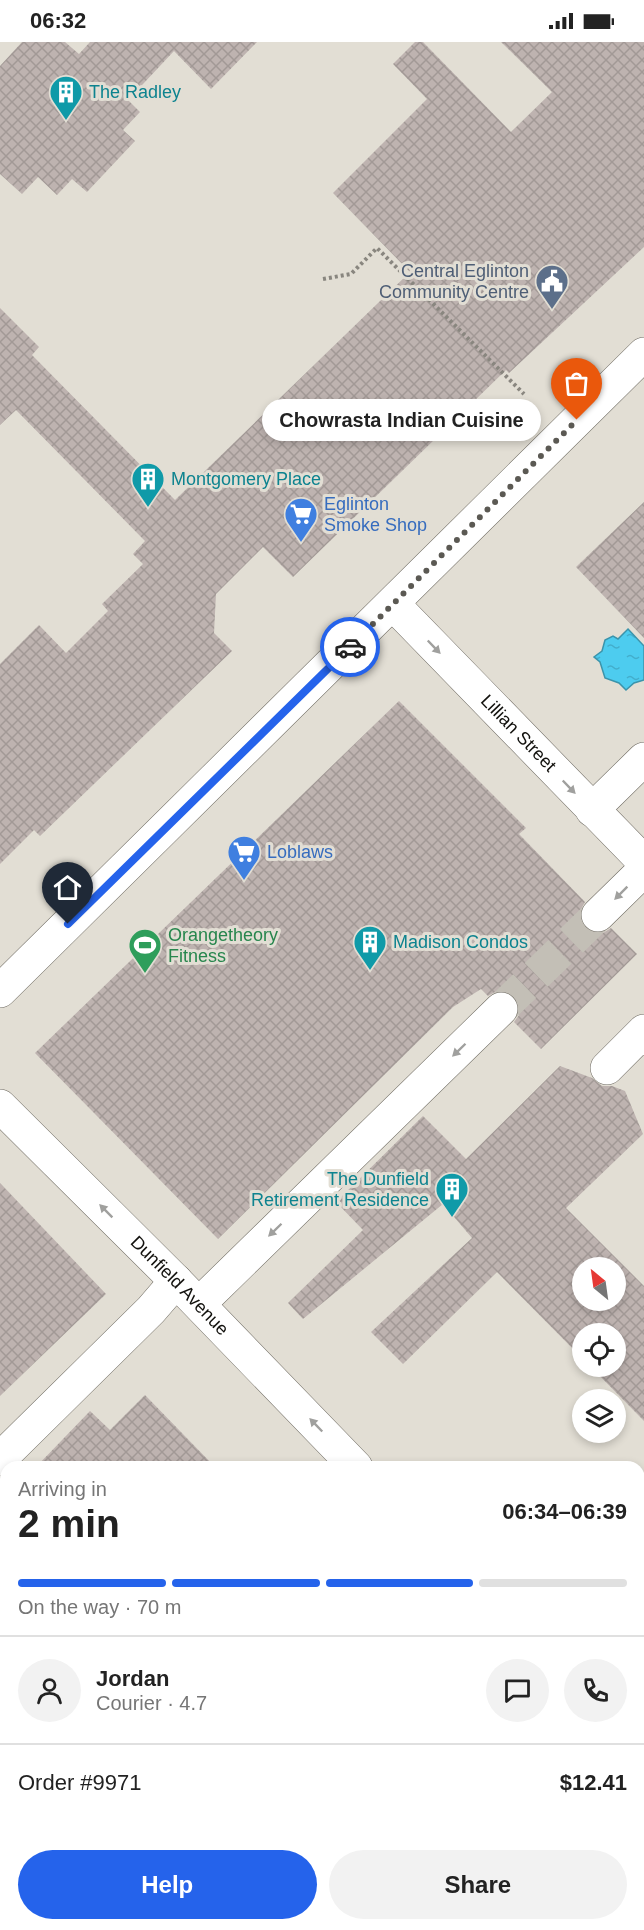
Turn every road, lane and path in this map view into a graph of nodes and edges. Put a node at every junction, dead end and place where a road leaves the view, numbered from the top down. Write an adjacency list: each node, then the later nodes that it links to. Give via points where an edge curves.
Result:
1 (323, 279): 3 (path, via 351,273 377,248)
2 (644, 354): 4 (street)
3 (525, 394)
4 (393, 604): 6 (street, Lillian Street, one-way to 6); 10 (street)
5 (644, 759): 6 (street)
6 (592, 810): 7 (street, Lillian Street)
7 (644, 862)
8 (644, 870): 9 (street, one-way to 9)
9 (598, 915)
10 (0, 991)
11 (501, 1009): 16 (street, one-way to 16)
12 (644, 1031): 13 (street)
13 (607, 1068)
14 (0, 1106): 15 (street, Dunfield Avenue, one-way to 14)
15 (176, 1281): 16 (street, Dunfield Avenue); 17 (street)
16 (199, 1304): 18 (street, Dunfield Avenue, one-way to 16)
17 (0, 1459)
18 (350, 1461)

